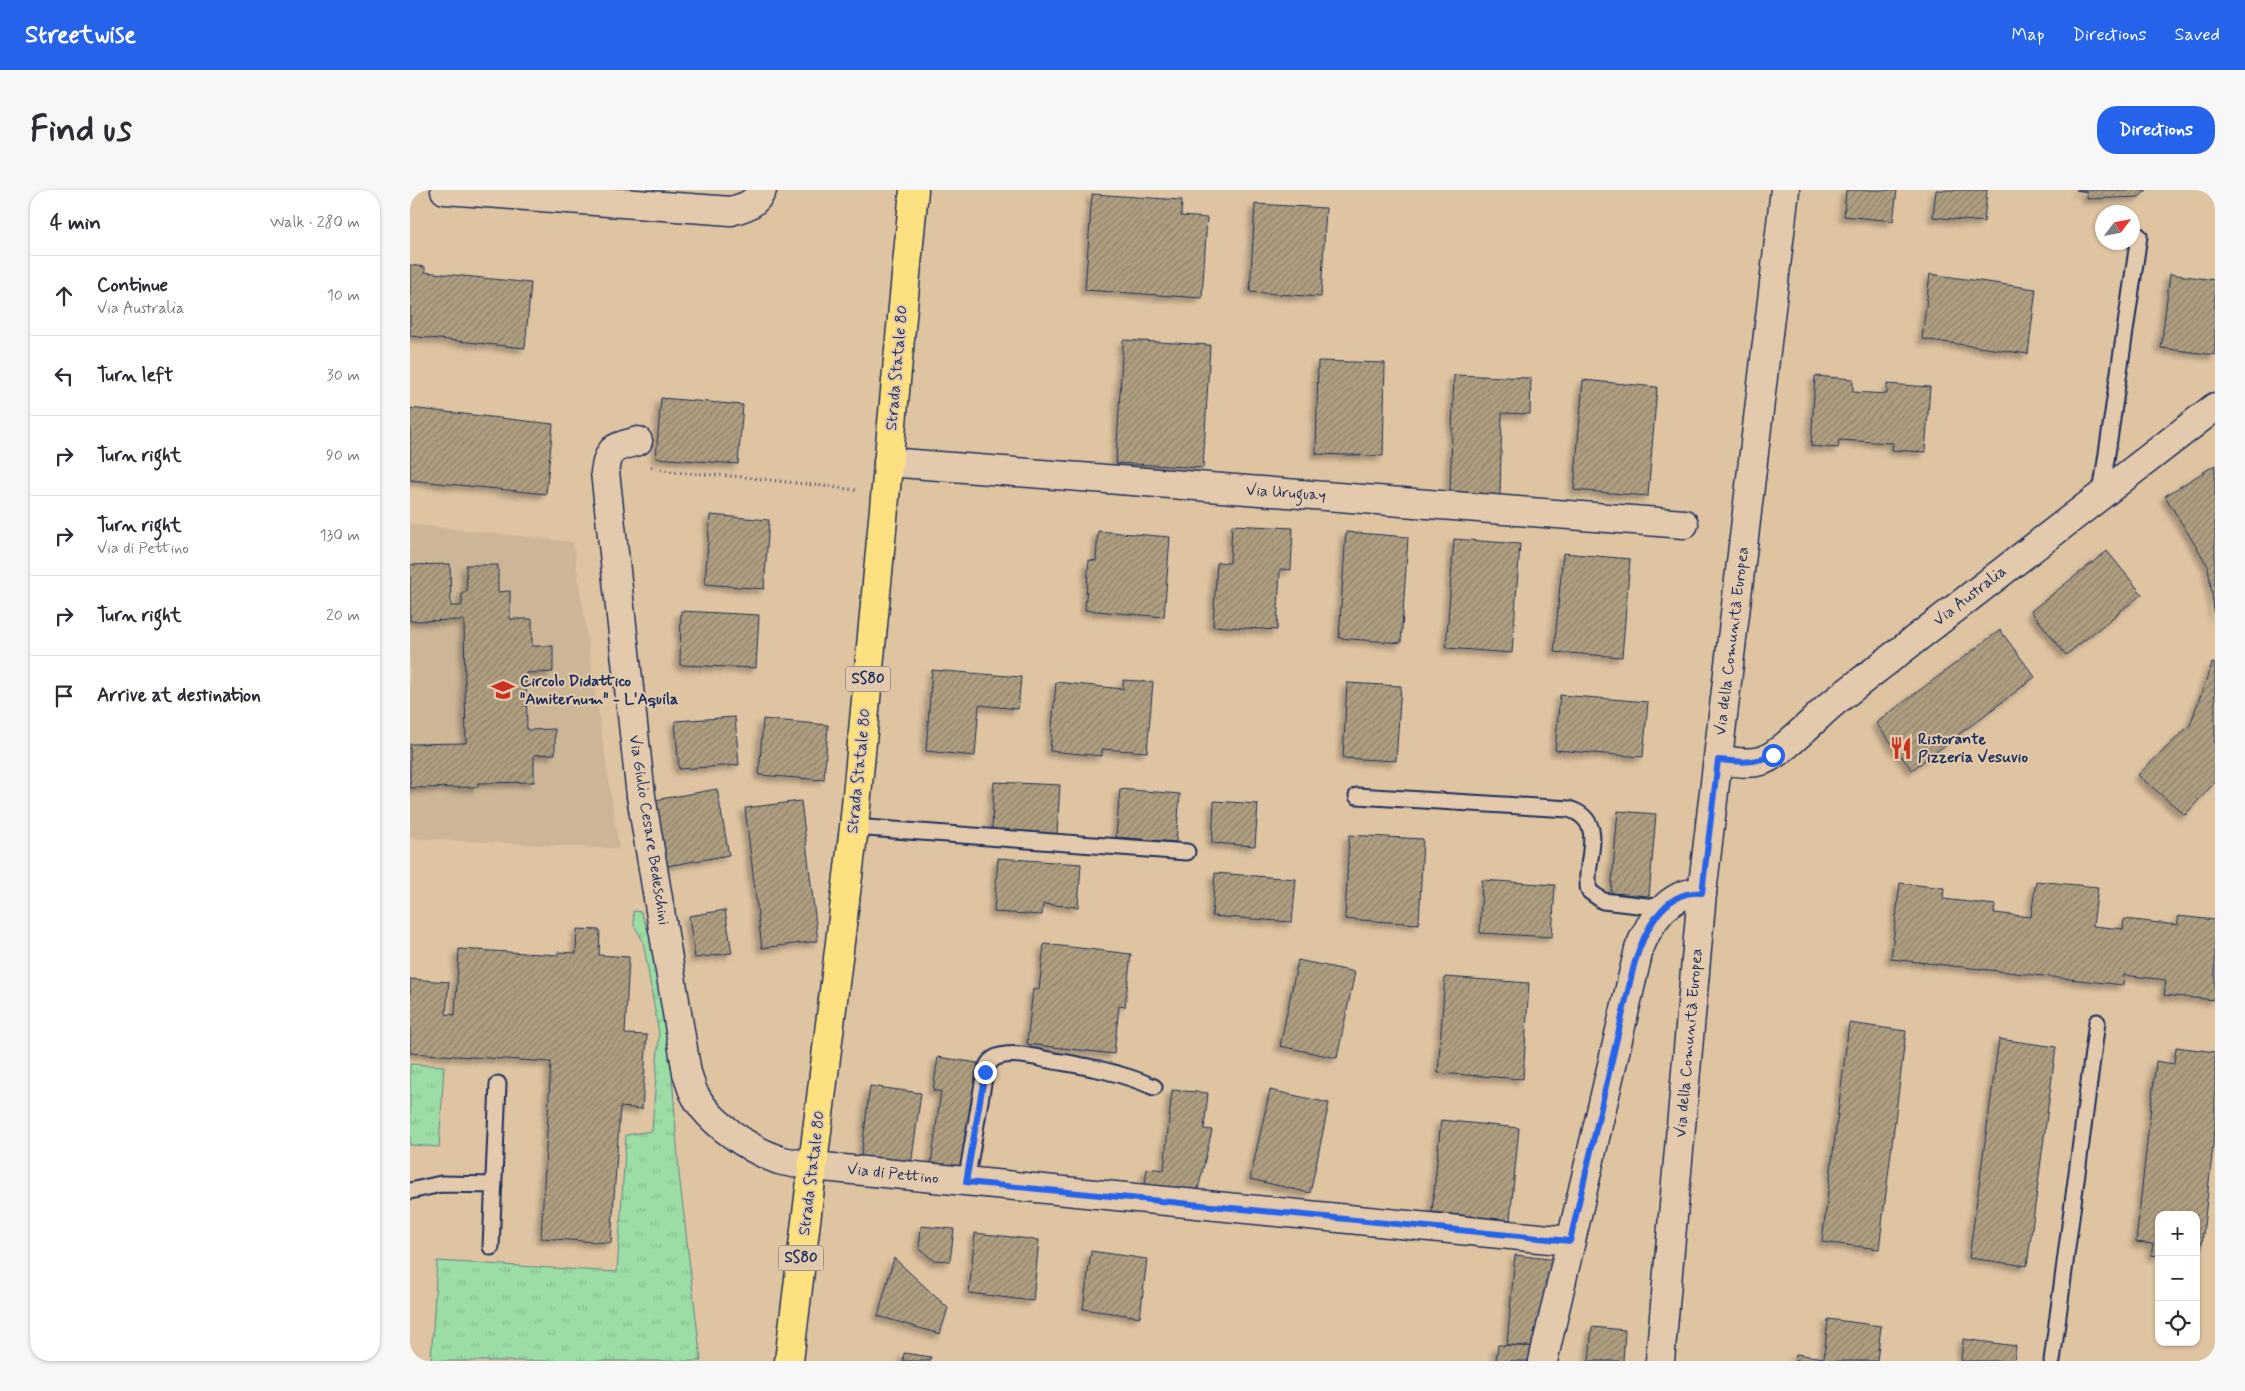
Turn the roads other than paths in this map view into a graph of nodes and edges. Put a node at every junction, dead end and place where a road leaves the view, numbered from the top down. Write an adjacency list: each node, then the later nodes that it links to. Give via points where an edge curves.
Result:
1 (445, 190): 2 (street, via 731,210 756,201)
2 (762, 190)
3 (914, 190): 8 (main road, Strada Statale 80 / SS80)
4 (1785, 190): 11 (street, Via della Comunità Europea)
5 (2136, 250): 9 (lane)
6 (2215, 407): 9 (street, Via Australia)
7 (632, 443): 20 (street, Via Giulio Cesare Bedeschini, via 614,449 608,455 605,472 641,796 687,1073 694,1094 705,1111 727,1130 754,1149 779,1160)
8 (888, 462): 10 (street, Via Uruguay); 13 (main road, Strada Statale 80 / SS80)
9 (2101, 494): 11 (street, Via Australia, via 1833,703 1773,755 1745,763)
10 (1684, 524)
11 (1718, 760): 15 (street, Via della Comunità Europea)
12 (1356, 796): 16 (lane, via 1569,809 1586,818 1590,826 1589,891 1603,901)
13 (854, 827): 14 (lane); 20 (main road, Strada Statale 80 / SS80)
14 (1187, 852)
15 (1702, 893): 16 (street, via 1681,896); 28 (street, Via della Comunità Europea)
16 (1664, 908): 24 (street, via 1644,934 1639,949)
17 (2097, 1022): 29 (lane)
18 (498, 1084): 22 (lane)
19 (1154, 1087): 21 (lane, via 1100,1068 1026,1056 994,1058 985,1072)
20 (813, 1166): 21 (street, Via di Pettino); 26 (main road, Strada Statale 80 / SS80)
21 (966, 1182): 24 (street, Via di Pettino)
22 (494, 1186): 23 (lane, via 441,1184); 25 (lane)
23 (410, 1191)
24 (1570, 1241): 27 (street)
25 (491, 1247)
26 (788, 1358)
27 (1543, 1361)
28 (1660, 1361)
29 (2052, 1361)

